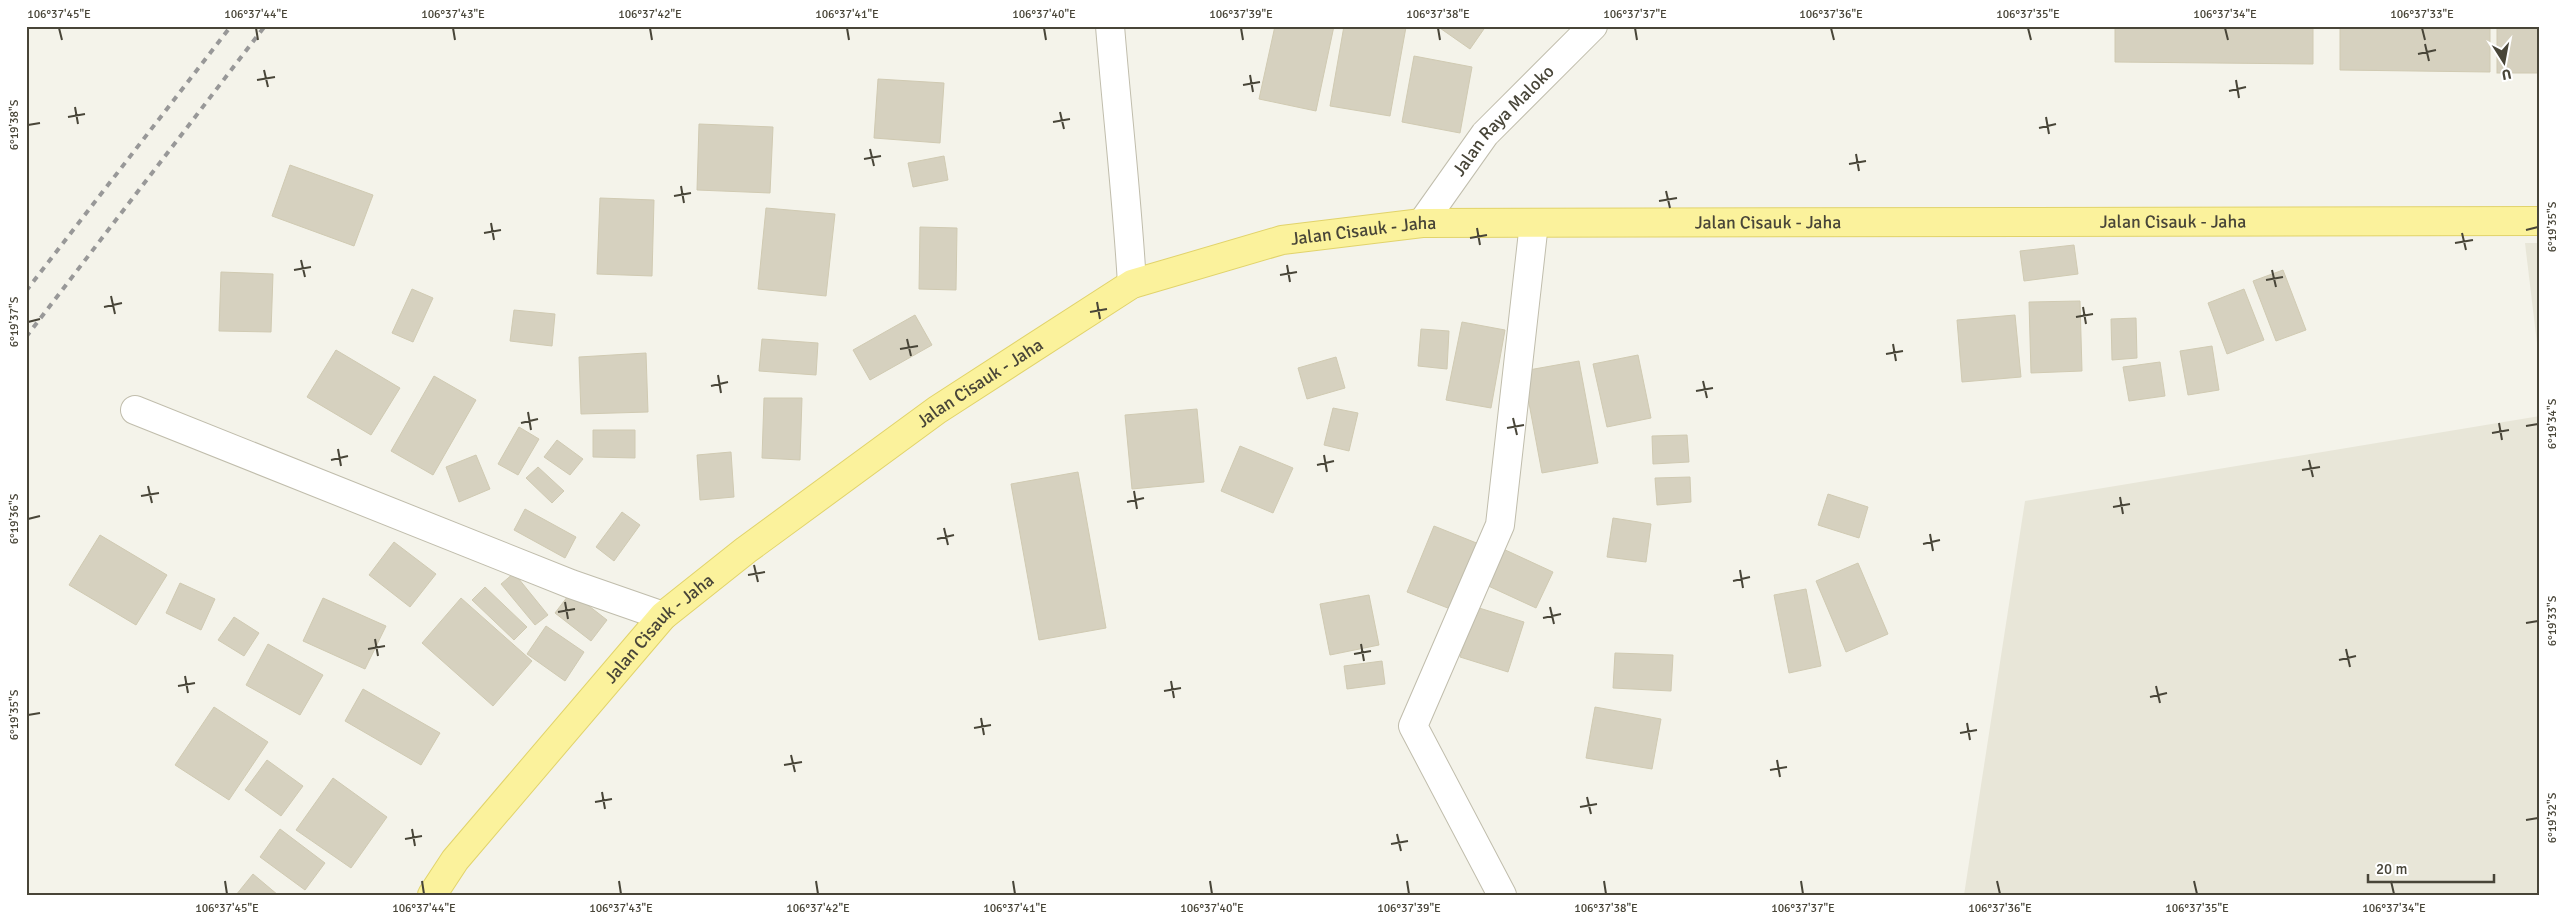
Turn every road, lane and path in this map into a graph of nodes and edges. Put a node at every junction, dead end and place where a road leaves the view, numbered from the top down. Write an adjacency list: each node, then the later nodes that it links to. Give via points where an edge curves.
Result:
1 (1110, 26): 6 (street, via 1120,148 1126,180)
2 (1593, 26): 4 (street, Jalan Raya Maloko, via 1485,134)
3 (2540, 221): 5 (main road, Jalan Cisauk - Jaha)
4 (1422, 223): 5 (main road, Jalan Cisauk - Jaha); 6 (main road, Jalan Cisauk - Jaha, via 1282,240)
5 (1534, 223): 10 (street, via 1500,525 1413,726)
6 (1132, 284): 8 (main road, Jalan Cisauk - Jaha, via 936,410 746,550)
7 (135, 410): 8 (street, via 570,584)
8 (663, 616): 9 (main road, Jalan Cisauk - Jaha, via 455,860)
9 (432, 895)
10 (1502, 895)

